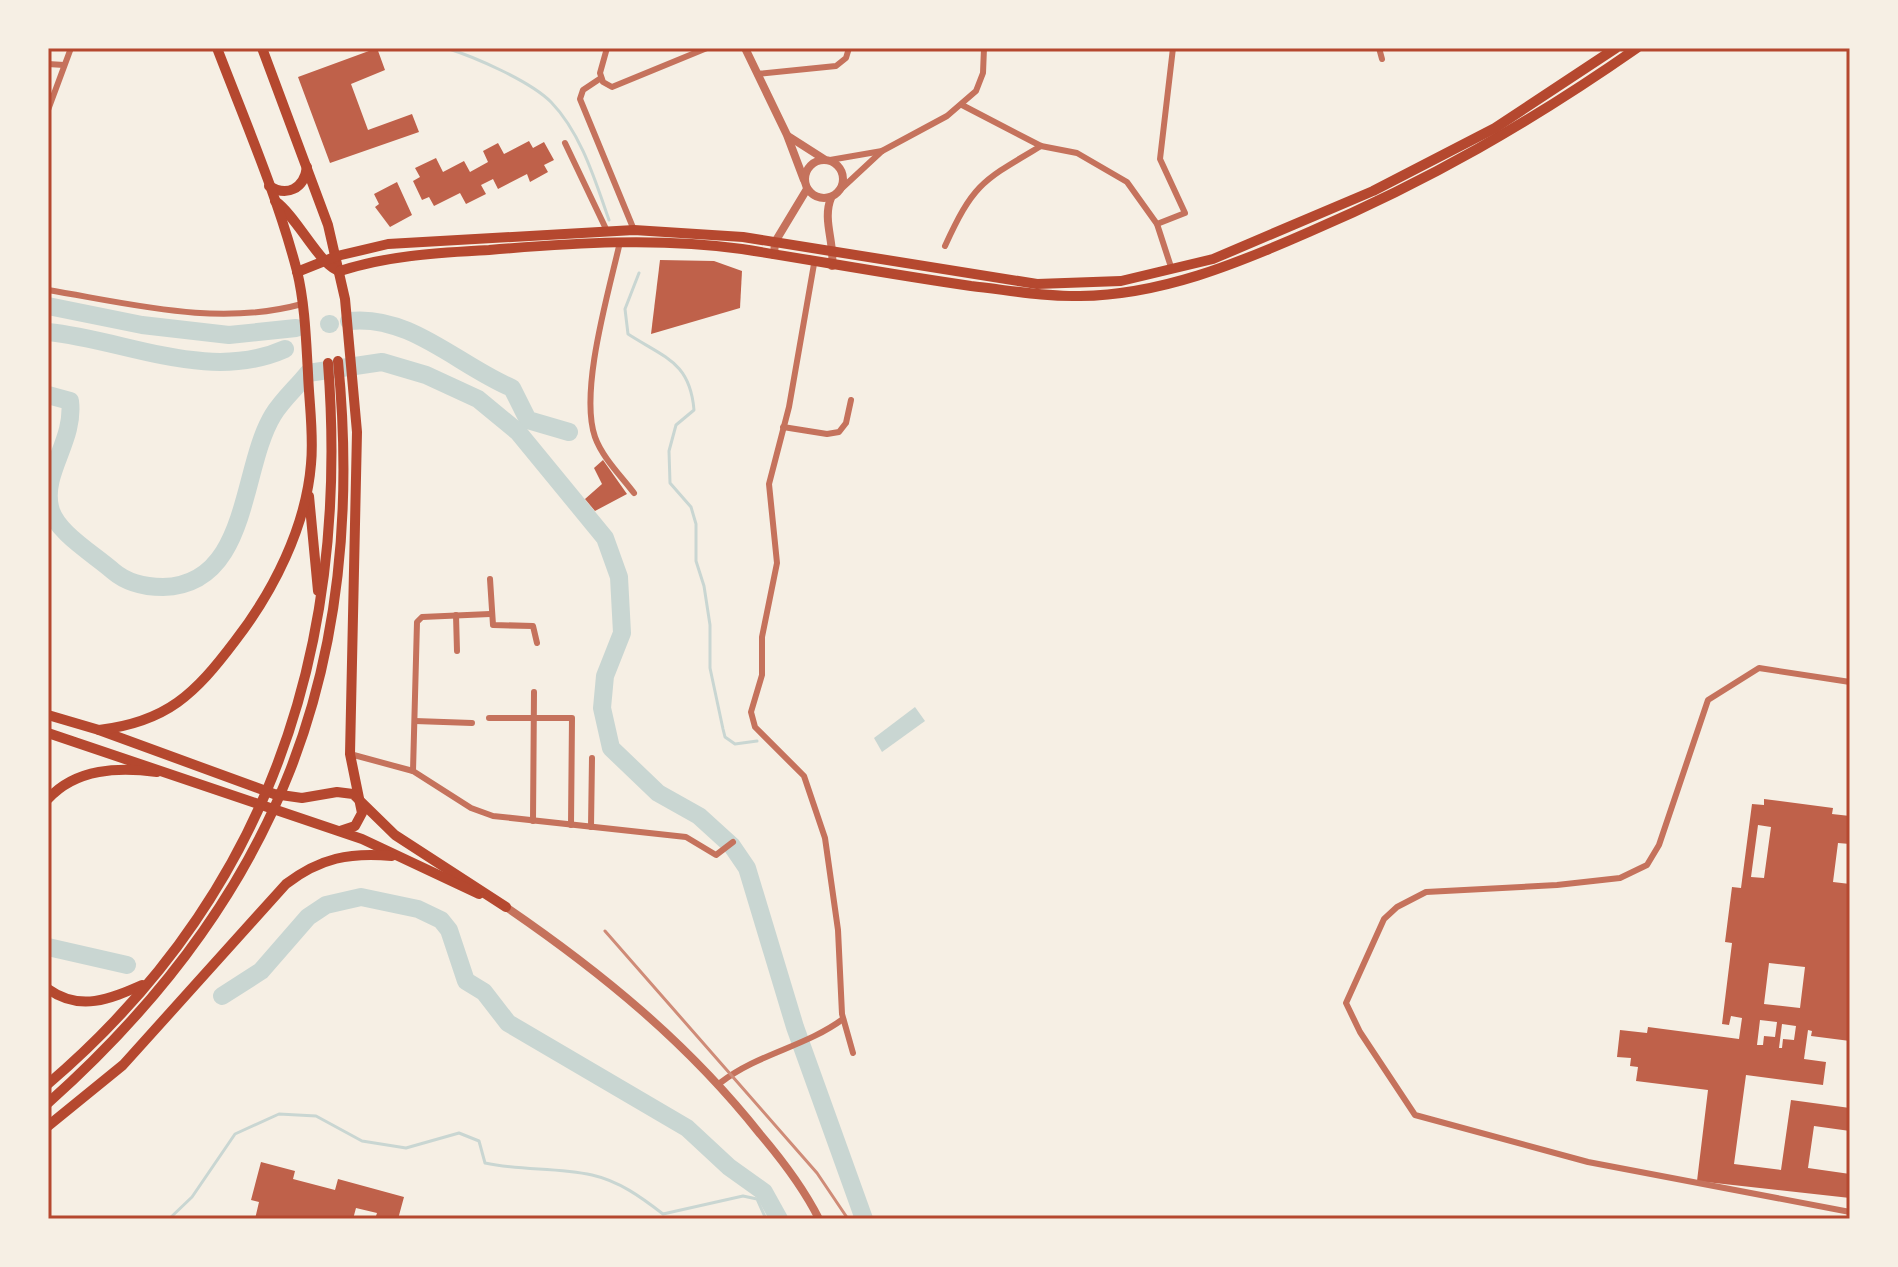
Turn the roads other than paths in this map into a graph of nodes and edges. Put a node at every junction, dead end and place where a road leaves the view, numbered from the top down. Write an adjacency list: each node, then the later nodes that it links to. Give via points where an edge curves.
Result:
1 (71, 48): 15 (street)
2 (262, 48): 25 (main road)
3 (607, 48): 17 (street)
4 (707, 48): 17 (street, via 617,87)
5 (745, 48): 16 (street)
6 (849, 48): 16 (street, via 836,66)
7 (984, 48): 18 (street, via 980,82)
8 (1173, 48): 31 (street, via 1160,159 1185,213)
9 (1379, 48): 13 (street)
10 (1616, 48): 44 (main road, via 1543,99 1444,157 1273,235)
11 (1637, 48): 42 (main road, via 1550,109 1449,167 1277,246 1166,285 1056,296)
12 (217, 49): 27 (main road)
13 (1382, 59)
14 (48, 64): 15 (street)
15 (64, 65): 19 (street)
16 (757, 74): 20 (street)
17 (601, 78): 32 (street, via 583,90 580,99)
18 (962, 105): 22 (street); 23 (street)
19 (49, 106)
20 (787, 135): 24 (street); 26 (street)
21 (565, 143): 33 (street)
22 (1041, 146): 31 (street, via 1077,153 1127,182); 36 (street, via 974,190)
23 (882, 151): 24 (street); 28 (street)
24 (827, 160): 26 (street, via 810,165); 28 (street, via 842,172)
25 (307, 166): 27 (main road, via 294,189); 39 (main road)
26 (806, 184): 29 (street, via 817,197); 35 (street)
27 (269, 186): 30 (main road)
28 (840, 190): 29 (street)
29 (831, 198): 37 (street, via 827,214)
30 (274, 200): 40 (main road, via 292,214); 45 (main road)
31 (1157, 224): 44 (street)
32 (634, 230): 33 (main road); 35 (main road)
33 (607, 231): 39 (main road, via 401,242)
34 (620, 242): 38 (main road, via 711,245); 43 (main road, via 401,257); 51 (street, via 594,371 592,426 599,446)
35 (775, 242): 37 (main road); 38 (street)
36 (945, 246)
37 (834, 254): 42 (street); 44 (main road, via 1058,285)
38 (774, 255): 41 (main road)
39 (337, 256): 40 (main road); 43 (main road)
40 (324, 261): 43 (main road); 45 (main road)
41 (814, 264): 42 (main road); 49 (street)
42 (832, 266)
43 (340, 271): 52 (main road, via 357,432)
44 (1172, 271)
45 (297, 272): 47 (main road)
46 (48, 290): 47 (street, via 217,315)
47 (302, 304): 50 (main road, via 312,447)
48 (851, 400): 49 (street, via 839,432)
49 (783, 427): 83 (street, via 769,484 777,563 752,720 804,776 825,838)
50 (308, 486): 54 (main road); 66 (main road, via 294,535 259,608 214,668 165,713)
51 (634, 493)
52 (348, 534): 54 (main road, via 345,445 333,362 333,482); 68 (main road); 87 (main road, via 308,719 284,790 238,881 175,972)
53 (490, 579): 55 (street)
54 (320, 606): 81 (main road, via 295,713 266,796 227,875)
55 (490, 614): 56 (street); 57 (street, via 496,626 533,626)
56 (456, 615): 58 (street); 64 (street, via 422,617 417,622)
57 (537, 643)
58 (457, 651)
59 (1850, 682): 89 (street, via 1759,668 1708,700 1659,845 1647,865 1620,878 1426,892 1384,919 1346,1003 1415,1115 1588,1162)
60 (534, 692): 62 (street)
61 (48, 715): 66 (main road)
62 (534, 717): 63 (street); 74 (street); 75 (street, via 572,718)
63 (489, 718)
64 (415, 721): 65 (street); 70 (street)
65 (472, 723)
66 (99, 730): 72 (main road, via 274,794 302,798 346,792)
67 (48, 733): 71 (main road)
68 (350, 754): 70 (street); 72 (main road)
69 (592, 758): 76 (street)
70 (413, 771): 74 (street, via 483,813)
71 (184, 776): 73 (main road, via 111,769 71,782); 77 (main road)
72 (358, 798): 77 (main road, via 359,820); 80 (main road, via 395,835)
73 (48, 799)
74 (533, 821): 75 (street)
75 (571, 825): 76 (street)
76 (591, 827): 78 (street, via 686,837 716,855)
77 (340, 831): 79 (main road)
78 (733, 842)
79 (401, 857): 80 (main road); 88 (main road, via 342,855 304,870 270,900 123,1065)
80 (506, 907): 85 (street, via 607,980)
81 (148, 983): 82 (main road, via 92,1003 72,1001); 86 (main road)
82 (48, 989)
83 (843, 1019): 84 (street); 85 (street, via 755,1059)
84 (853, 1053)
85 (720, 1083): 90 (street, via 804,1188)
86 (48, 1084)
87 (48, 1103)
88 (48, 1126)
89 (1850, 1212)
90 (819, 1219)

